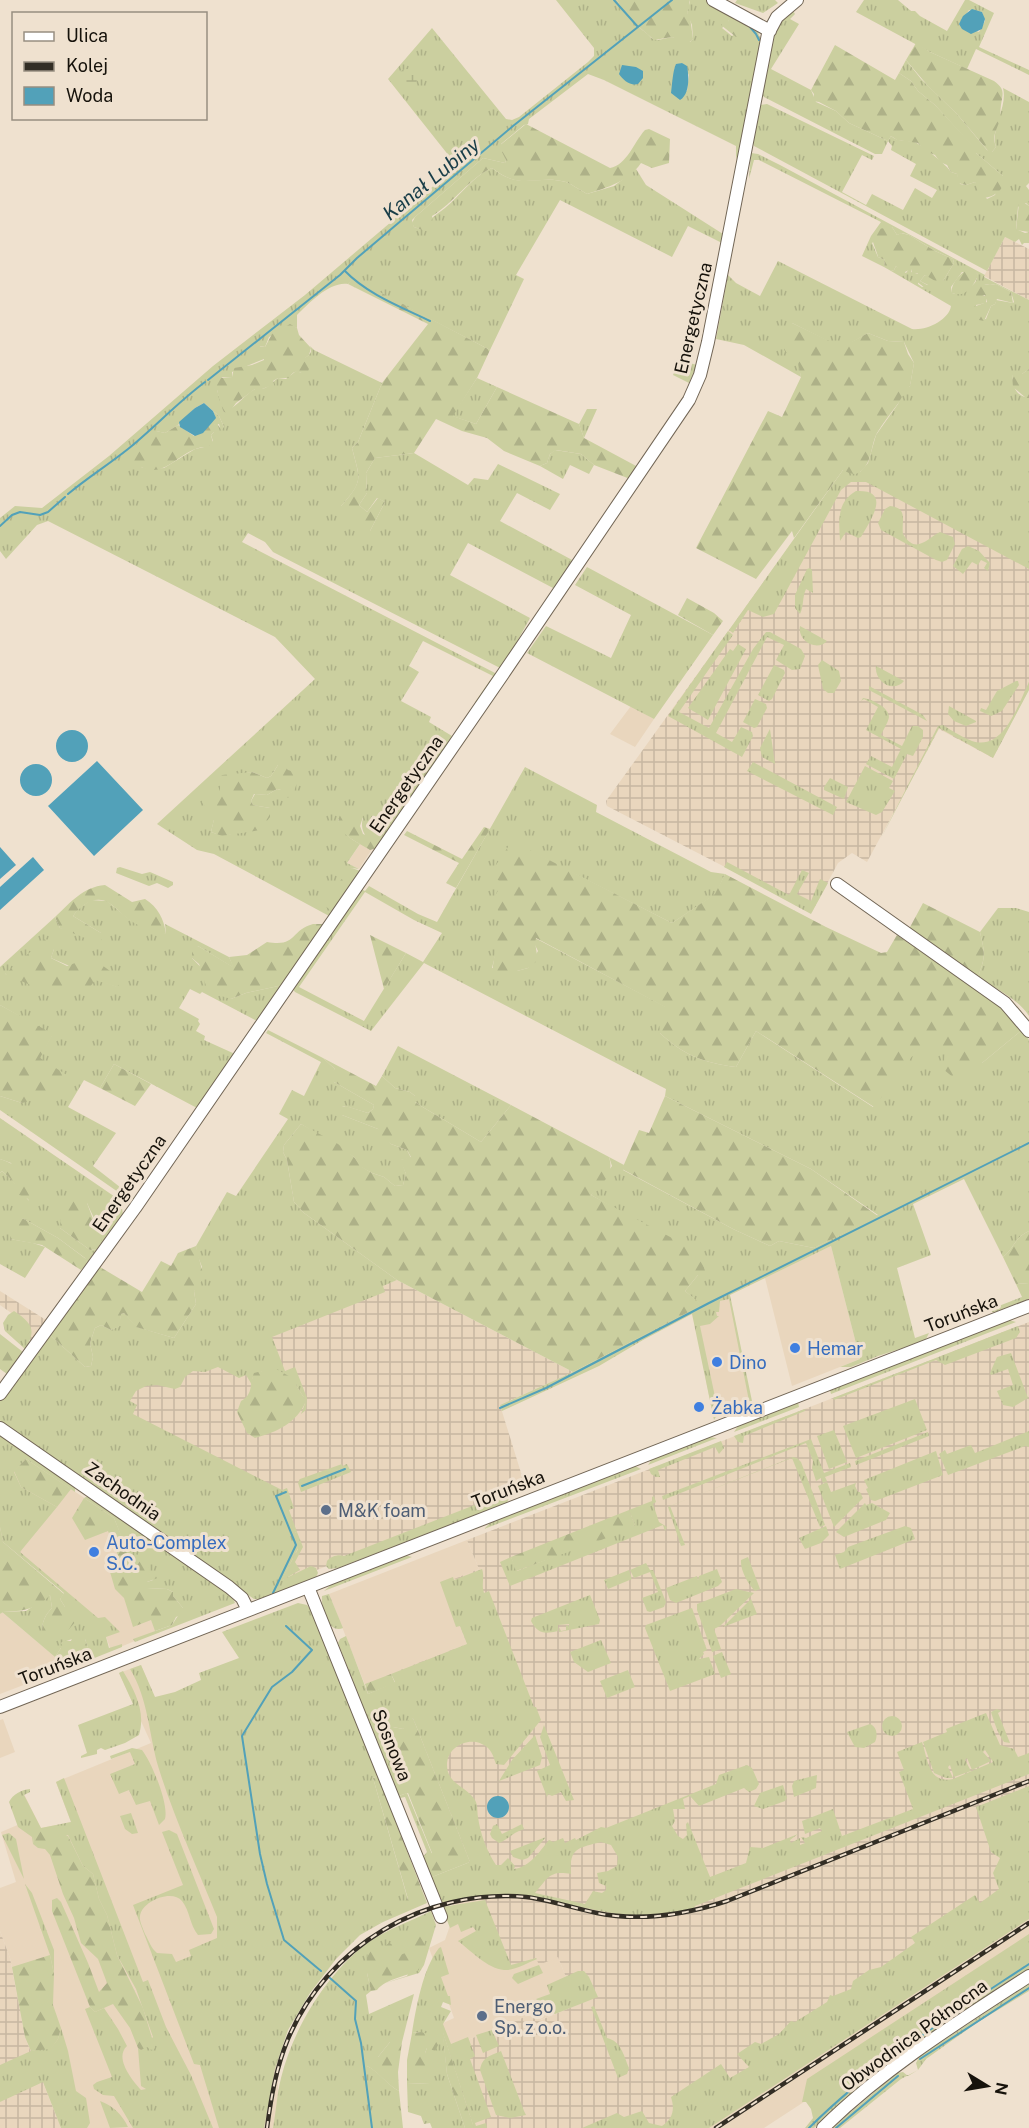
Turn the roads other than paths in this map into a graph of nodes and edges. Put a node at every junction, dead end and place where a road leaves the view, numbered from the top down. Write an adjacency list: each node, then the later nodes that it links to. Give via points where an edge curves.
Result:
1 (713, 0): 3 (street)
2 (797, 0): 3 (street, via 780,14)
3 (770, 31): 7 (street, Energetyczna, via 704,363 678,420 135,1208)
4 (837, 884): 5 (street, via 1005,1003)
5 (1029, 1031)
6 (1029, 1306): 9 (street, Toruńska)
7 (0, 1394)
8 (0, 1428): 10 (street, Zachodnia, via 234,1590)
9 (308, 1587): 10 (street, Toruńska); 12 (street, Sosnowa)
10 (248, 1610): 11 (street, Toruńska)
11 (0, 1707)
12 (441, 1917)
13 (1029, 1976): 14 (street, Obwodnica Północna, via 904,2060)
14 (823, 2128)

